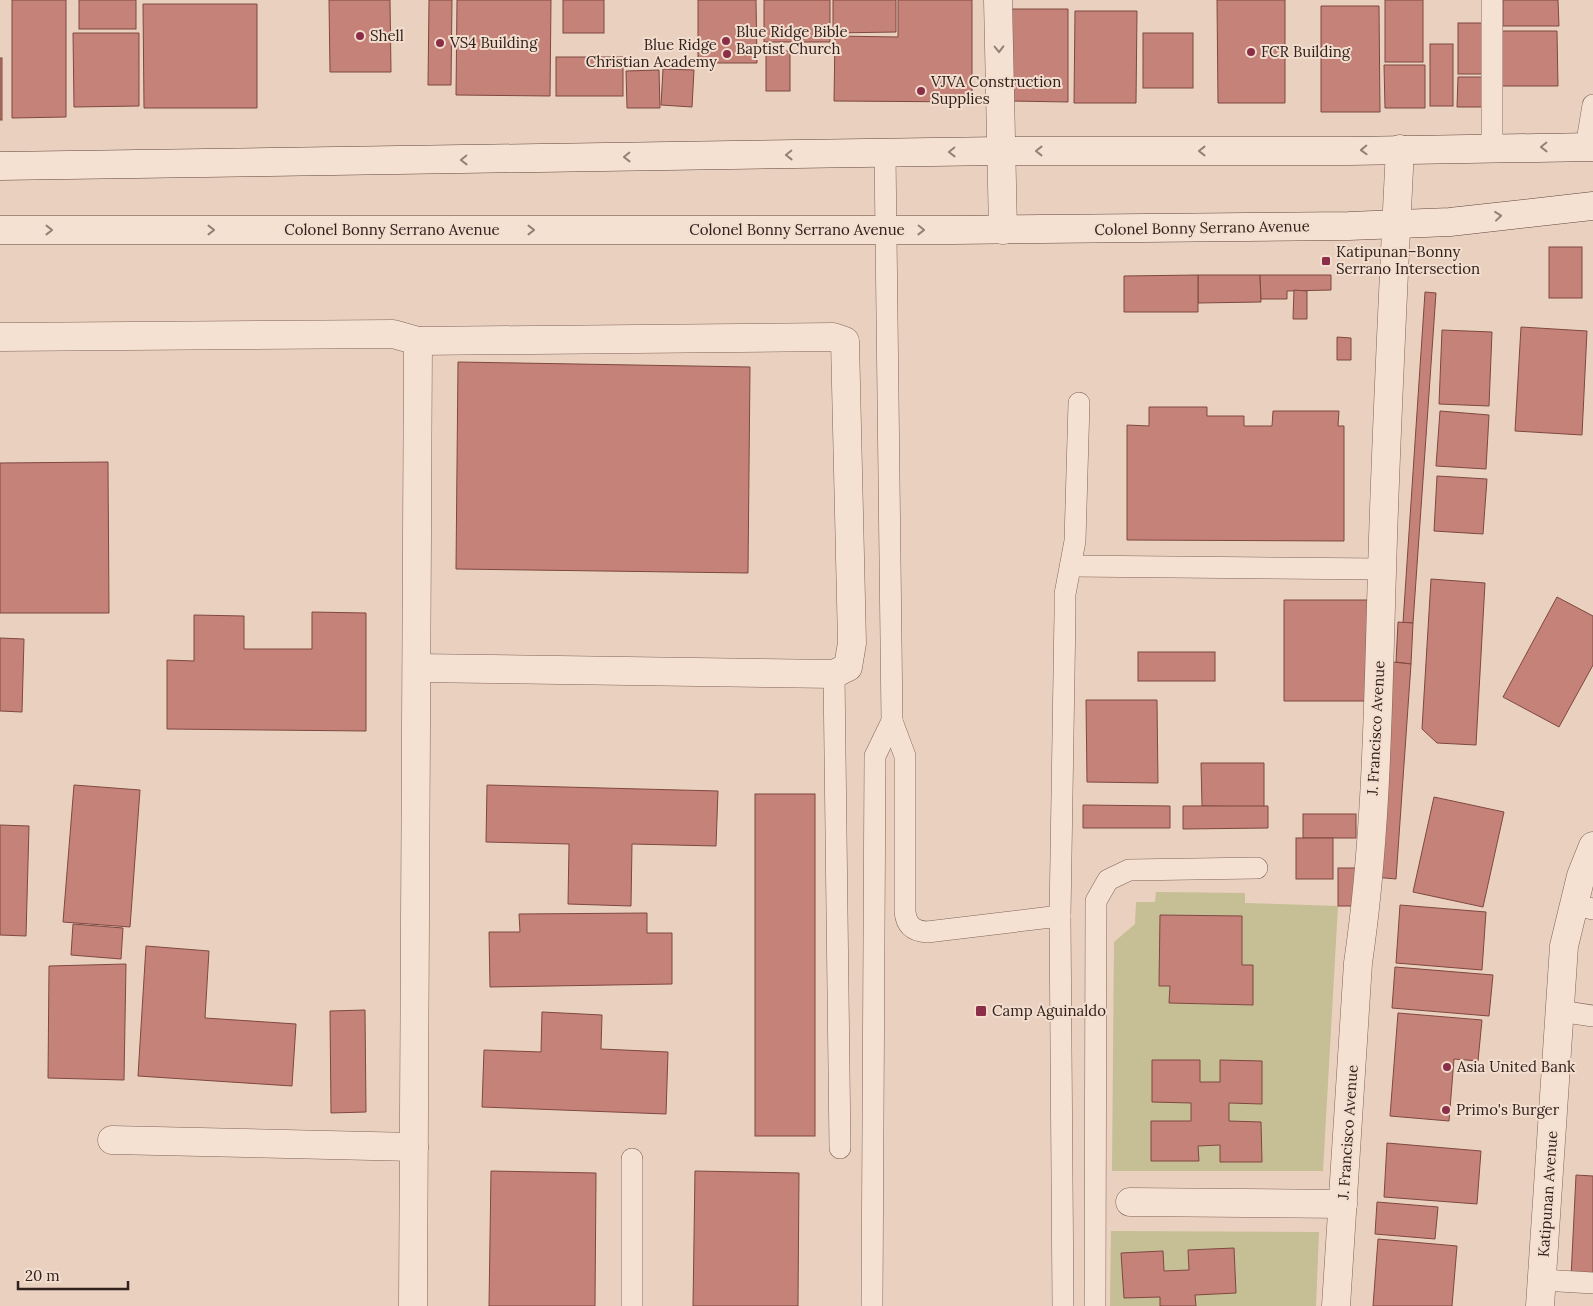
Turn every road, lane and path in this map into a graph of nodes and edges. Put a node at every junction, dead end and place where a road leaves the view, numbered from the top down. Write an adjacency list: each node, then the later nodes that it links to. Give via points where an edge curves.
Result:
1 (998, 0): 7 (street, one-way to 7)
2 (1492, 0): 5 (lane)
3 (1593, 105): 4 (lane)
4 (1590, 147): 5 (street, one-way to 5)
5 (1492, 148): 6 (street)
6 (1400, 149): 7 (street, one-way to 7); 11 (street, J. Francisco Avenue)
7 (1000, 151): 8 (street, one-way to 8); 14 (street)
8 (884, 153): 9 (street, one-way to 9); 12 (lane)
9 (0, 166)
10 (1593, 206): 11 (street, Colonel Bonny Serrano Avenue, one-way to 10)
11 (1396, 225): 14 (street, Colonel Bonny Serrano Avenue); 19 (street, J. Francisco Avenue)
12 (886, 229): 13 (street, Colonel Bonny Serrano Avenue, one-way to 12); 14 (street, Colonel Bonny Serrano Avenue, one-way to 14); 22 (lane)
13 (0, 230)
14 (1003, 230)
15 (0, 337): 16 (street, via 393,334)
16 (418, 341): 20 (street); 21 (street, via 833,337 845,341 852,644 848,667)
17 (1079, 403): 18 (lane, via 1075,541)
18 (1071, 566): 19 (lane); 26 (lane, via 1066,594)
19 (1382, 570): 34 (street, J. Francisco Avenue, via 1378,720 1366,906 1358,963)
20 (417, 668): 21 (street); 30 (street)
21 (834, 674): 31 (lane)
22 (892, 721): 26 (lane, via 905,756 905,911 911,927 927,932); 39 (lane, via 875,756)
23 (1593, 846): 25 (street, Katipunan Avenue, via 1581,876)
24 (1256, 868): 41 (lane, via 1128,870 1108,880 1096,901)
25 (1583, 907): 27 (street, Katipunan Avenue, via 1564,946)
26 (1060, 916): 40 (lane)
27 (1560, 1011): 28 (lane); 36 (street, Katipunan Avenue)
28 (1593, 1016)
29 (112, 1140): 30 (street)
30 (414, 1147): 37 (street)
31 (840, 1148)
32 (632, 1159): 38 (lane)
33 (1130, 1202): 34 (street)
34 (1344, 1204): 42 (street, J. Francisco Avenue)
35 (1593, 1283): 36 (lane)
36 (1541, 1293)
37 (413, 1306)
38 (632, 1306)
39 (872, 1306)
40 (1063, 1306)
41 (1095, 1306)
42 (1336, 1306)

